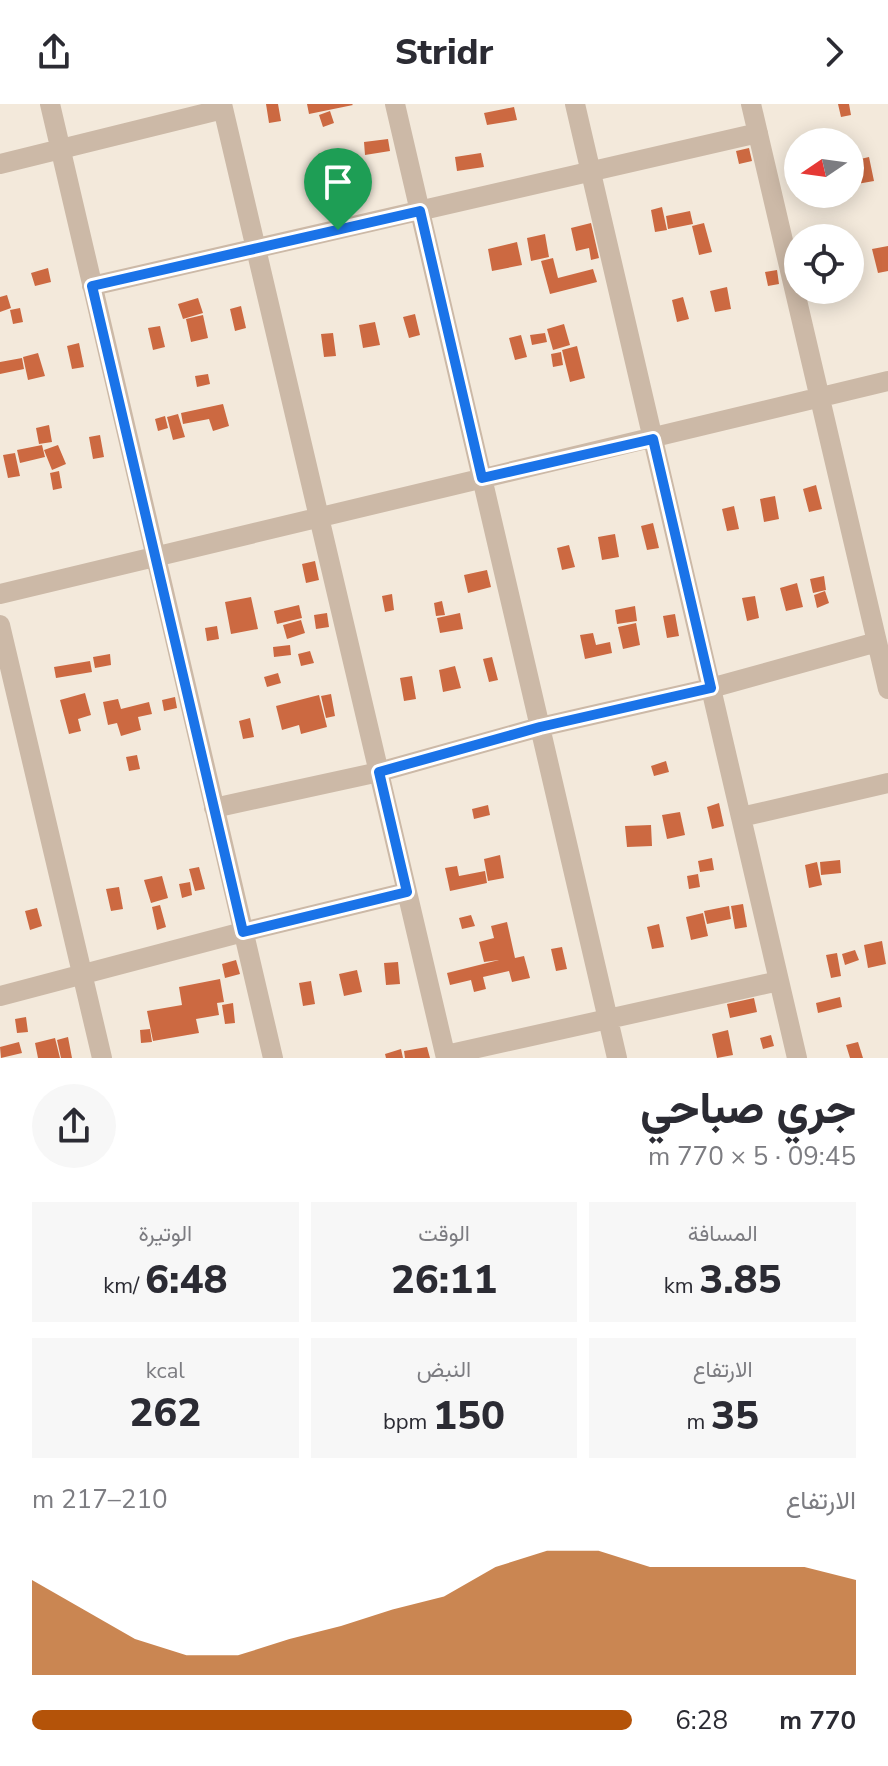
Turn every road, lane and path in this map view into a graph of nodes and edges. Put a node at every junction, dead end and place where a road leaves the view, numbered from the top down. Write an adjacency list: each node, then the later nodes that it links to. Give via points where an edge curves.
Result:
1 (50, 104): 7 (street)
2 (395, 104): 10 (street)
3 (575, 104): 9 (street)
4 (751, 104): 6 (street)
5 (222, 106): 7 (street); 11 (street)
6 (758, 133): 9 (street); 14 (street)
7 (60, 149): 8 (street); 12 (street)
8 (0, 164)
9 (590, 171): 10 (street); 15 (street)
10 (420, 211): 11 (street); 16 (street)
11 (256, 248): 12 (street); 17 (street)
12 (92, 286): 18 (street)
13 (888, 381): 14 (street)
14 (820, 397): 15 (street); 21 (street)
15 (653, 439): 16 (street); 22 (street)
16 (482, 478): 17 (street); 24 (street)
17 (319, 517): 18 (street); 25 (street)
18 (156, 556): 19 (street); 27 (street)
19 (0, 594)
20 (0, 625): 31 (street)
21 (877, 642): 22 (street); 23 (street)
22 (711, 688): 24 (street); 28 (street)
23 (888, 689)
24 (540, 727): 25 (street); 34 (street)
25 (379, 772): 27 (street); 29 (street)
26 (888, 783): 28 (street)
27 (214, 808): 30 (street)
28 (741, 817): 32 (street)
29 (407, 892): 30 (street); 35 (street)
30 (243, 932): 31 (street); 37 (street)
31 (82, 975): 33 (street); 36 (street)
32 (779, 981): 34 (street); 39 (street)
33 (0, 996)
34 (608, 1020): 35 (street); 38 (street)
35 (446, 1056)
36 (102, 1058)
37 (273, 1058)
38 (617, 1058)
39 (797, 1058)

